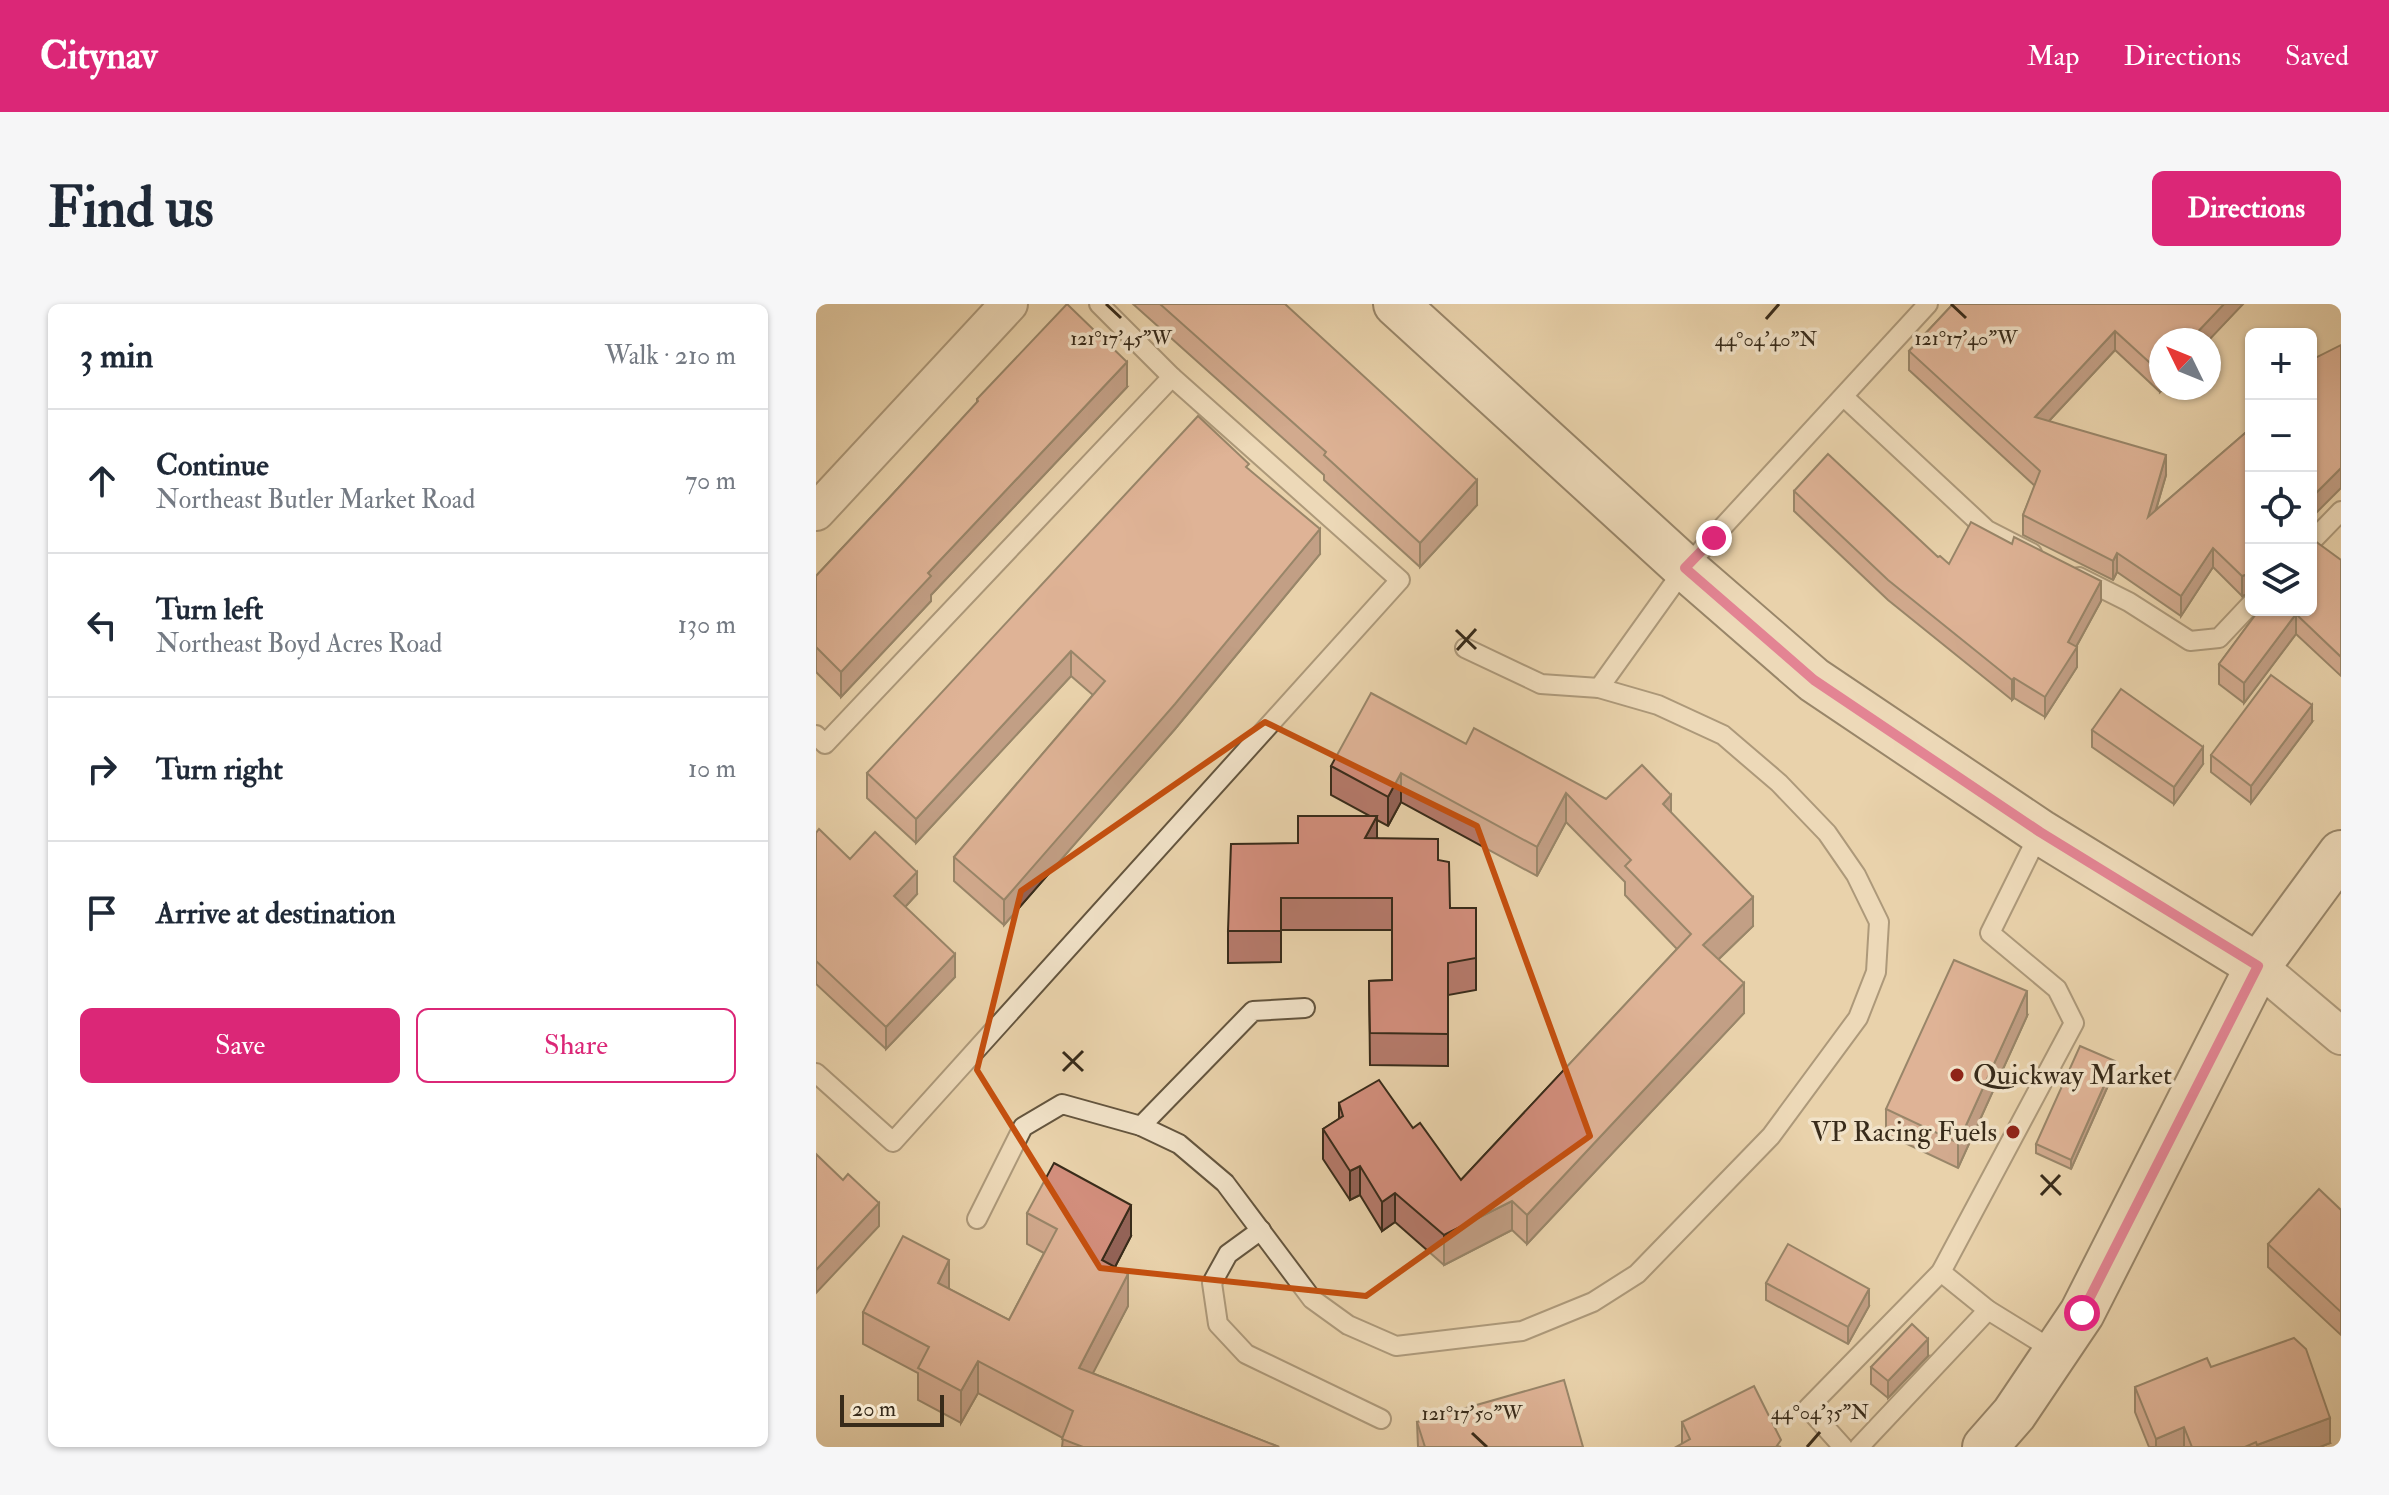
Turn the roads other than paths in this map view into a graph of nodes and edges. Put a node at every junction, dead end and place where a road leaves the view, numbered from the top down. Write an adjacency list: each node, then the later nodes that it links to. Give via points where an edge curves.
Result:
1 (1009, 304): 8 (street)
2 (1099, 304): 5 (lane)
3 (1396, 304): 10 (street)
4 (1928, 304): 6 (lane)
5 (1172, 377): 14 (lane); 20 (lane, via 1400,580 893,1142)
6 (1844, 397): 10 (lane); 11 (lane, via 1987,530 2129,602 2190,641 2219,638)
7 (2341, 511): 9 (lane)
8 (816, 512)
9 (2317, 536)
10 (1685, 568): 13 (lane); 15 (street, via 1814,680)
11 (2245, 610)
12 (1465, 648): 13 (lane, via 1541,684)
13 (1599, 688): 23 (lane, via 1658,705 1723,735 1827,833 1879,922 1876,972 1858,1018 1771,1136 1637,1274 1593,1302 1522,1331 1396,1346 1348,1325 1312,1299)
14 (819, 745)
15 (2040, 832): 17 (street); 24 (lane, via 1990,933 2057,989 2074,1023)
16 (2341, 853): 17 (street)
17 (2258, 966): 19 (street); 26 (street, via 2082,1313)
18 (1305, 1008): 21 (lane, via 1253,1011)
19 (2341, 1036)
20 (816, 1073)
21 (1141, 1126): 22 (lane, via 1062,1104 1023,1127); 23 (lane, via 1179,1144 1225,1183)
22 (977, 1219)
23 (1261, 1230): 27 (lane, via 1228,1254 1212,1283 1218,1324 1246,1354)
24 (1941, 1272): 25 (lane); 28 (lane, via 1808,1408)
25 (1988, 1310): 26 (lane); 29 (lane)
26 (2056, 1352): 30 (street)
27 (1381, 1419)
28 (1843, 1447)
29 (1859, 1447)
30 (1985, 1447)

